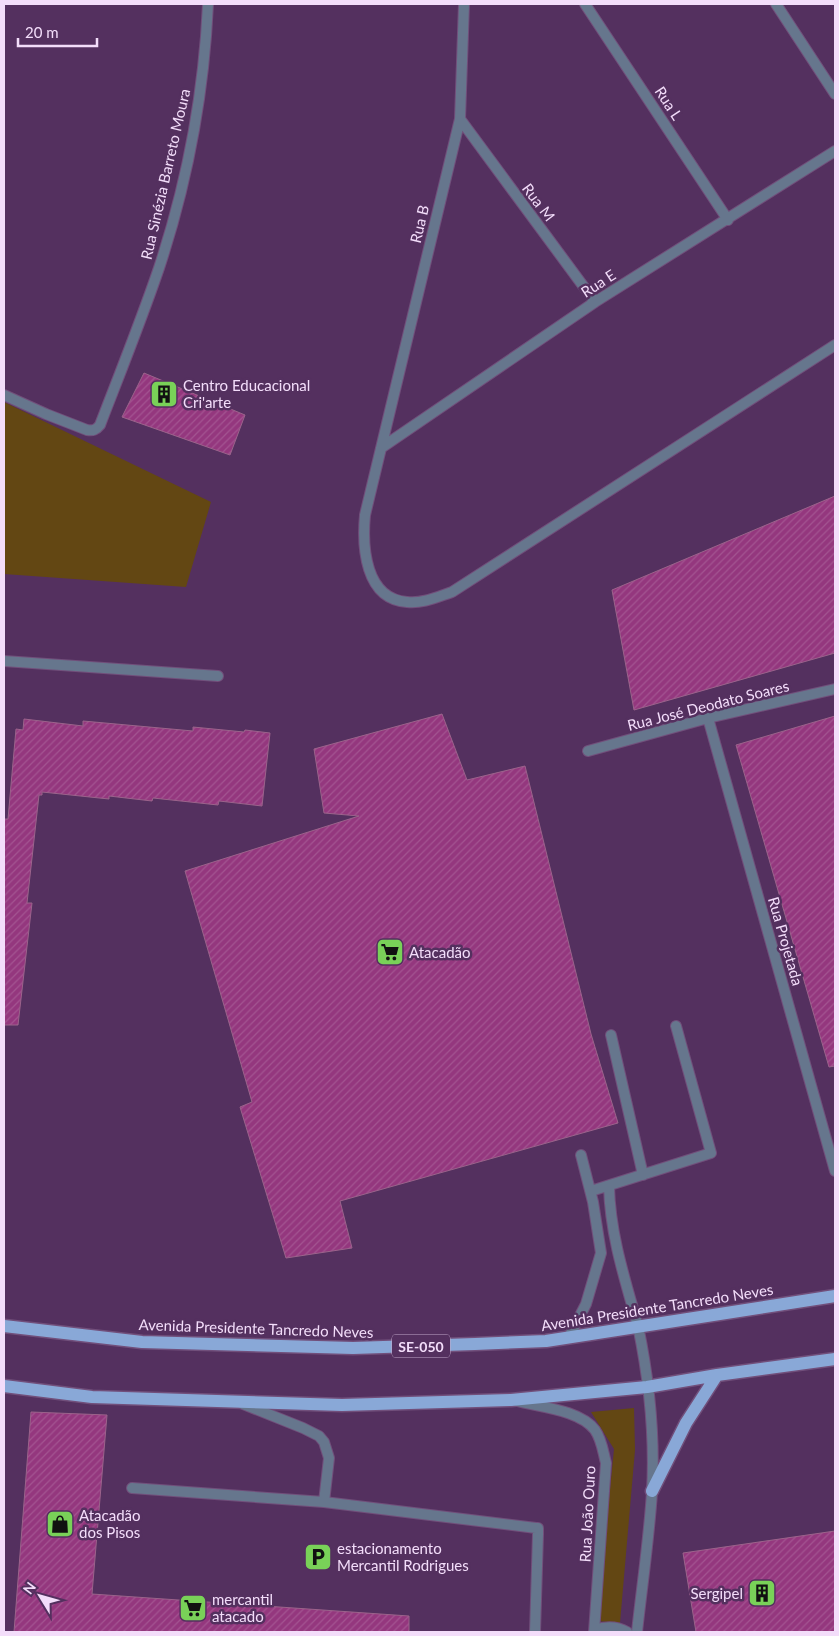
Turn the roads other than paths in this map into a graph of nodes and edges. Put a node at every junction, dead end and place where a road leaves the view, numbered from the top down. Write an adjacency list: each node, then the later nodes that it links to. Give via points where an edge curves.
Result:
1 (208, 4): 11 (street, Rua Sinézia Barreto Moura, via 198,113 173,222 159,269 97,429 87,430)
2 (464, 4): 6 (street, Rua B)
3 (585, 4): 8 (street, Rua L)
4 (776, 4): 5 (street)
5 (835, 94)
6 (460, 119): 9 (street, Rua M); 12 (street, Rua B)
7 (835, 151): 8 (street, Rua E)
8 (728, 220): 9 (street, Rua E)
9 (595, 302): 12 (street, Rua E)
10 (835, 345): 12 (street, Rua B, via 452,592 424,601 406,602 391,598 379,590 370,576 364,548 365,515)
11 (4, 395)
12 (381, 448)
13 (4, 661): 14 (street)
14 (218, 676)
15 (835, 689): 16 (street, Rua José Deodato Soares)
16 (708, 718): 17 (street, Rua José Deodato Soares); 21 (street, Rua Projetada)
17 (588, 751)
18 (676, 1026): 22 (street, via 711,1153)
19 (611, 1035): 22 (street)
20 (582, 1155): 24 (street)
21 (835, 1171)
22 (643, 1175): 23 (street)
23 (609, 1186): 24 (street); 27 (street, via 617,1248)
24 (591, 1191): 28 (street, via 600,1253 586,1304)
25 (835, 1296): 27 (main road, Avenida Presidente Tancredo Neves / SE-050)
26 (4, 1326): 28 (main road, Avenida Presidente Tancredo Neves / SE-050, via 142,1342 353,1348 546,1341)
27 (638, 1326): 28 (main road, Avenida Presidente Tancredo Neves / SE-050); 32 (street)
28 (569, 1337)
29 (835, 1359): 30 (main road)
30 (717, 1375): 32 (main road); 36 (main road, via 686,1423)
31 (4, 1386): 34 (main road, via 92,1397)
32 (647, 1387): 33 (main road); 36 (street)
33 (511, 1400): 34 (main road, via 342,1404); 38 (street, Rua João Ouro, via 572,1414 595,1430 602,1443 606,1463)
34 (235, 1401): 37 (street, via 319,1436 329,1458)
35 (132, 1488): 37 (street)
36 (652, 1491): 41 (street)
37 (324, 1502): 39 (street, via 538,1528)
38 (594, 1631): 40 (street, via 612,1627)
39 (535, 1632)
40 (627, 1632)
41 (637, 1632)

